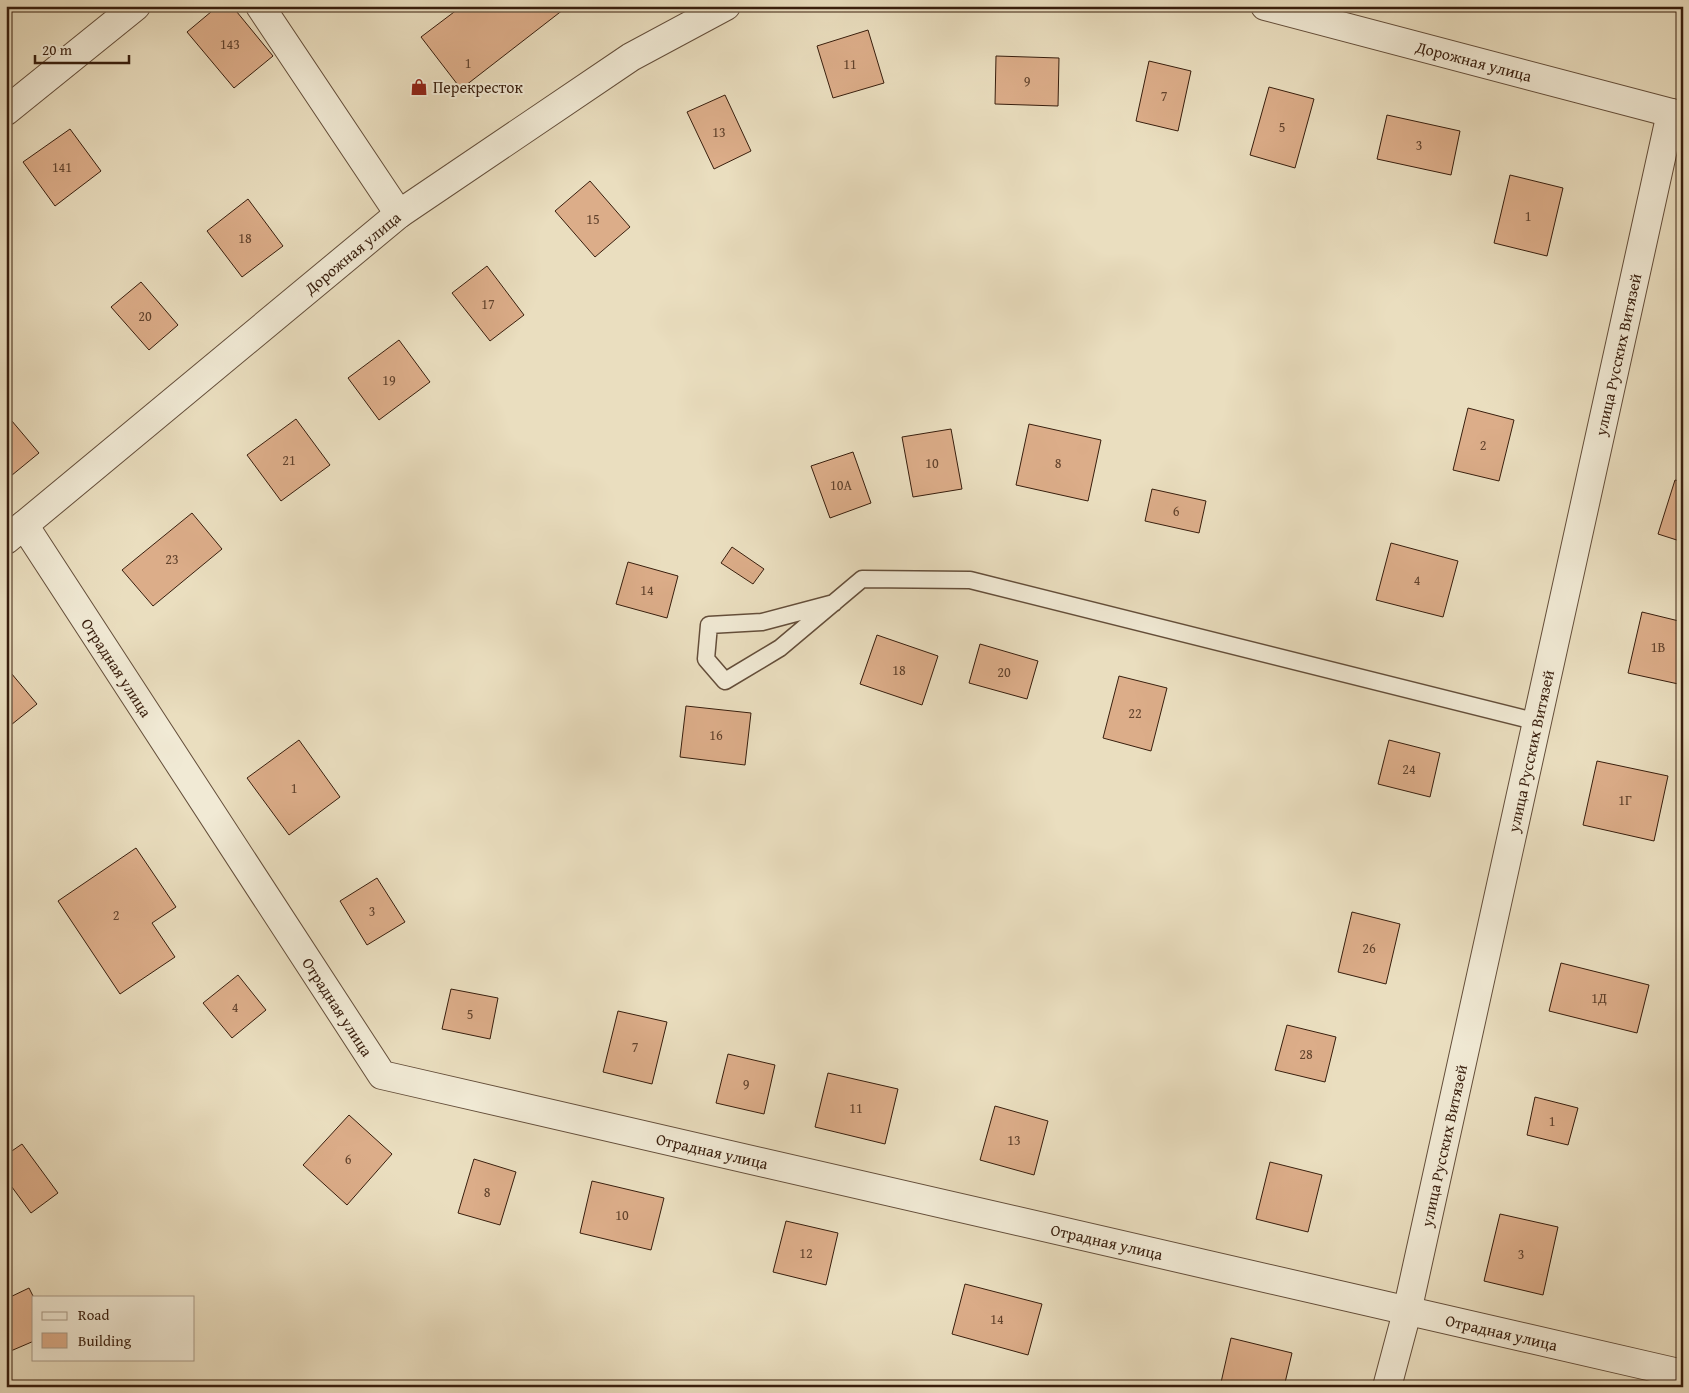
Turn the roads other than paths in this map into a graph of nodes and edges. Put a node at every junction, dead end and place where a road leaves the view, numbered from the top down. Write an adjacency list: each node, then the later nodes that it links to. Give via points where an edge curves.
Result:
1 (136, 6): 5 (street)
2 (260, 6): 7 (street)
3 (726, 6): 7 (street, Дорожная улица, via 631,57)
4 (1265, 6): 6 (street, Дорожная улица)
5 (6, 111)
6 (1677, 114): 10 (street, улица Русских Витязей)
7 (399, 214): 8 (street, Дорожная улица)
8 (15, 532): 11 (street, Отрадная улица, via 382,1075)
9 (834, 603): 9 (lane, via 762,622 709,625 706,659 725,681 780,648); 10 (lane, via 862,579 970,580)
10 (1538, 722): 11 (street, улица Русских Витязей)
11 (1407, 1312): 12 (street, Отрадная улица); 13 (street, улица Русских Витязей)
12 (1683, 1374)
13 (1387, 1387)

